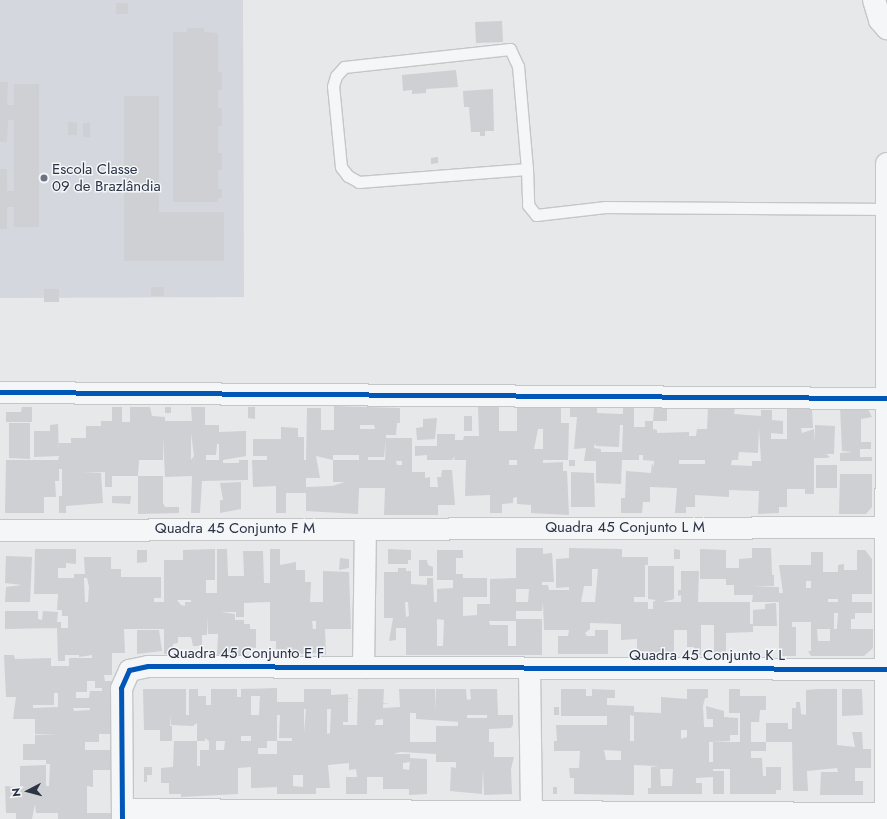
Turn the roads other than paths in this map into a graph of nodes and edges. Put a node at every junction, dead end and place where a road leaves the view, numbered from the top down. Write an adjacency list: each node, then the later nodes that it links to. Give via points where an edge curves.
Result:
1 (874, 0): 2 (street, via 880,20)
2 (887, 28)
3 (887, 164): 5 (street)
4 (527, 169): 4 (lane, via 359,182 348,176 340,167 333,86 336,76 344,67 510,49 518,66); 5 (lane, via 528,205 536,215 606,207)
5 (887, 208): 7 (street)
6 (1, 391): 7 (street)
7 (886, 398): 8 (street)
8 (886, 527): 9 (street, Quadra 45 Conjunto L M); 11 (street)
9 (365, 529): 10 (street, Quadra 45 Conjunto F M); 12 (street)
10 (0, 530)
11 (886, 559): 14 (street)
12 (363, 667): 13 (street, Quadra 45 Conjunto E F); 16 (street, Quadra 45 Conjunto E F, via 148,666 129,670 121,688)
13 (529, 668): 14 (street, Quadra 45 Conjunto K L); 15 (street)
14 (886, 669): 18 (street)
15 (531, 812): 17 (street); 18 (street)
16 (122, 814): 17 (street)
17 (451, 815)
18 (886, 816)

